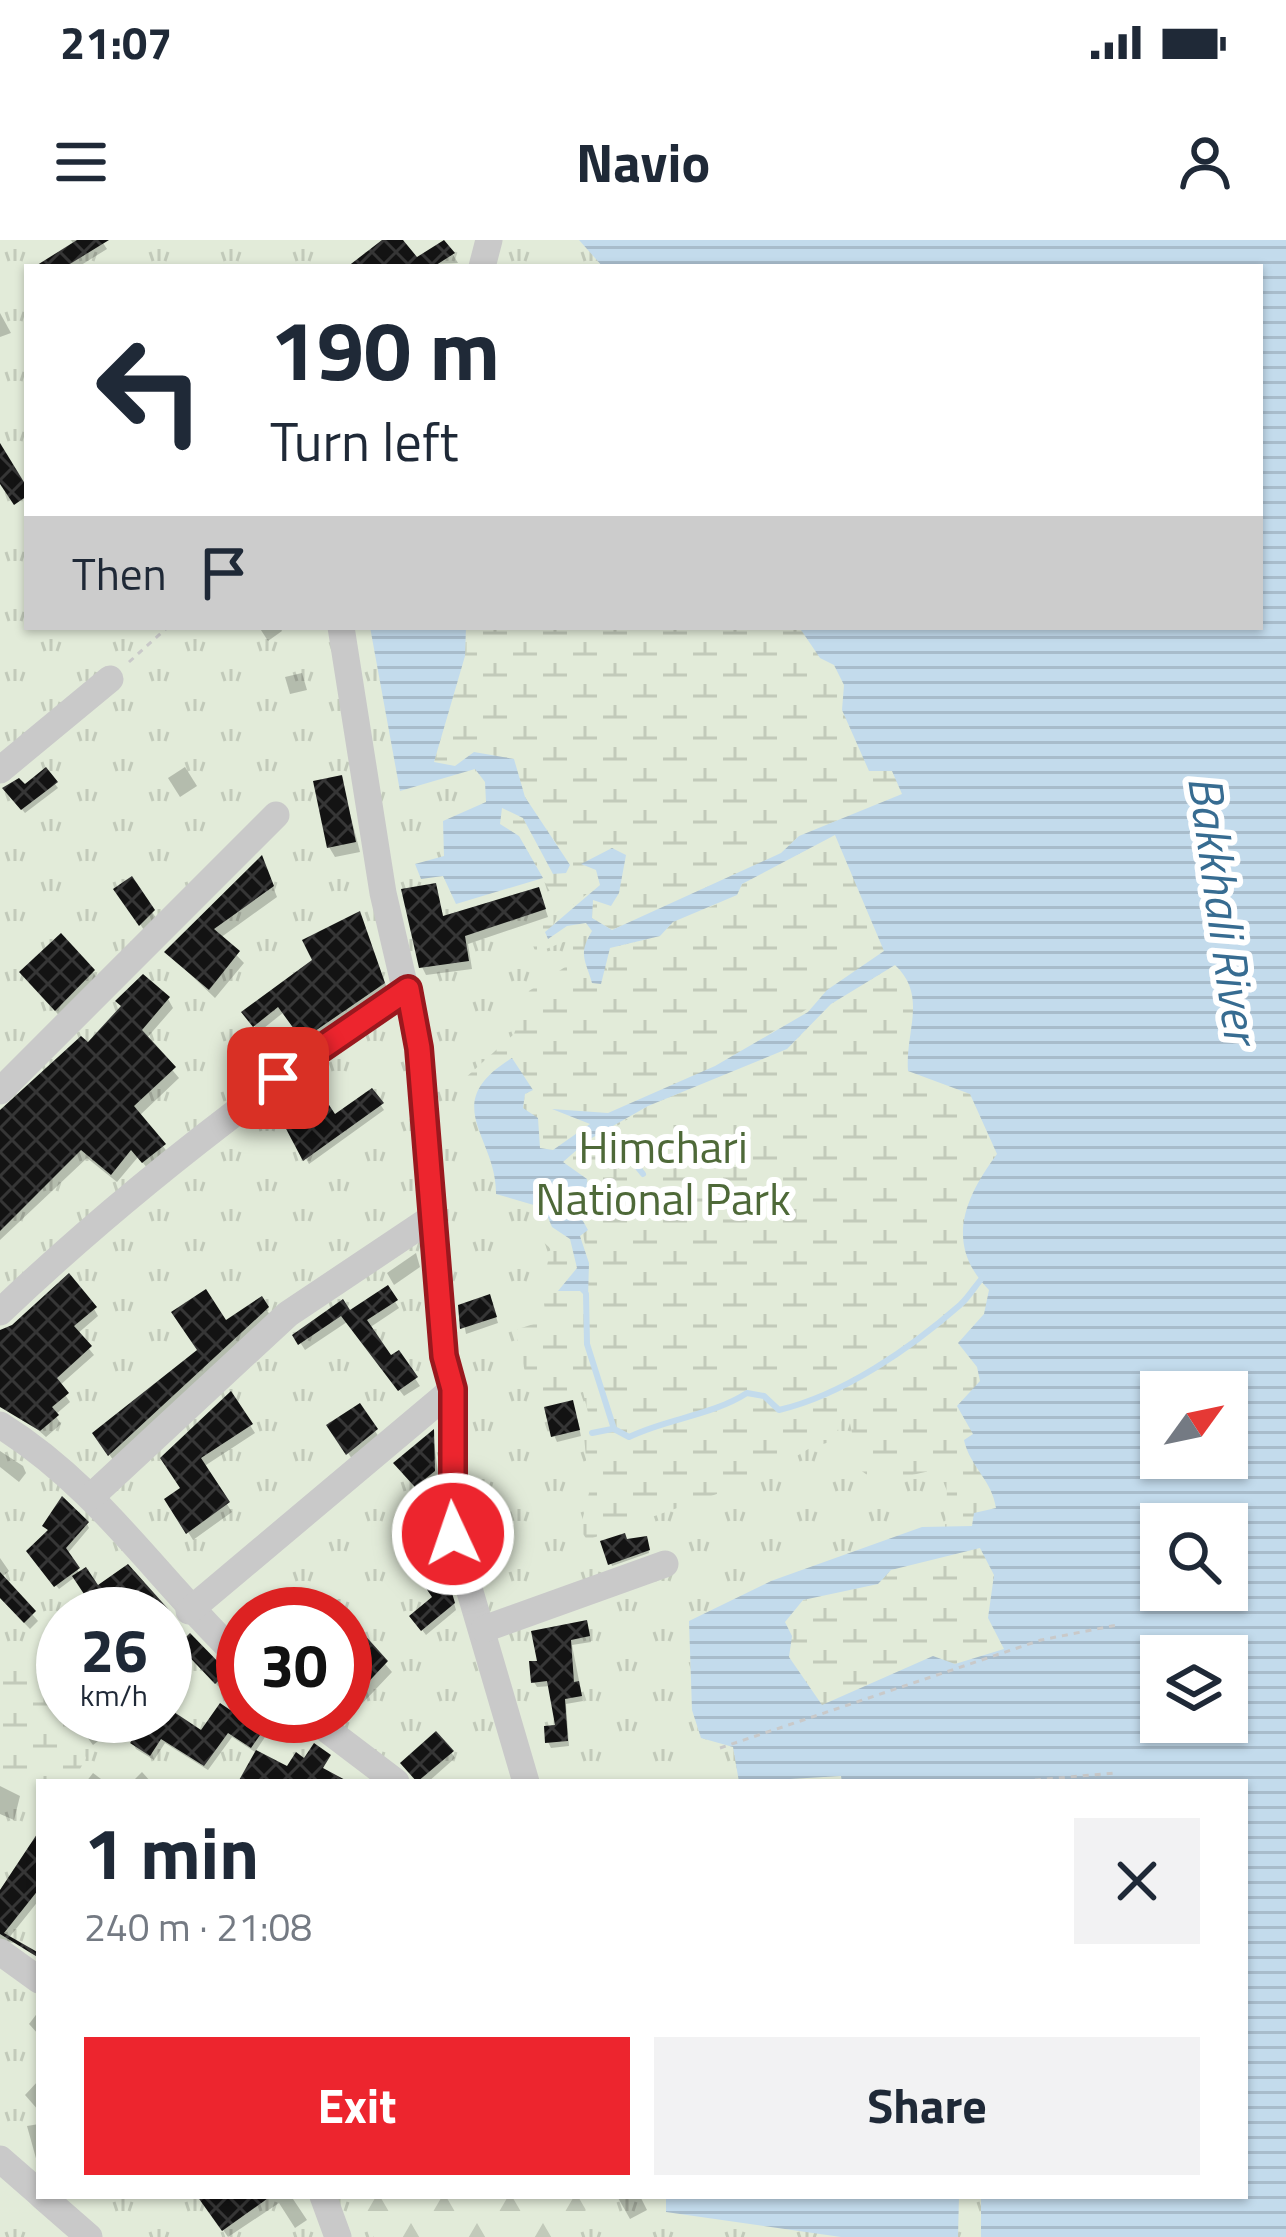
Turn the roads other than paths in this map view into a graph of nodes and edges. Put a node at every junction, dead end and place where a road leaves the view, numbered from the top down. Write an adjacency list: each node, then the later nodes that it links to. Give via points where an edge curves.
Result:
1 (341, 630): 5 (street, via 383,893)
2 (110, 679): 3 (street)
3 (0, 770)
4 (276, 815): 6 (street)
5 (408, 989): 7 (street); 8 (street, via 248,1099 88,1228)
6 (0, 1091)
7 (433, 1217): 9 (street); 11 (street, via 288,1314)
8 (0, 1312)
9 (453, 1389): 14 (street); 16 (street, via 453,1534)
10 (0, 1425): 11 (street)
11 (93, 1495): 13 (street)
12 (665, 1564): 16 (street)
13 (170, 1587)
14 (192, 1607)
15 (192, 1613): 17 (street)
16 (484, 1629): 20 (street)
17 (216, 1636)
18 (345, 1743): 19 (street)
19 (392, 1779)
20 (525, 1779)
21 (0, 1952): 22 (street)
22 (36, 1978)
23 (0, 2159): 24 (street)
24 (36, 2191)
25 (45, 2199): 27 (street)
26 (326, 2199): 28 (street)
27 (89, 2237)
28 (338, 2237)

